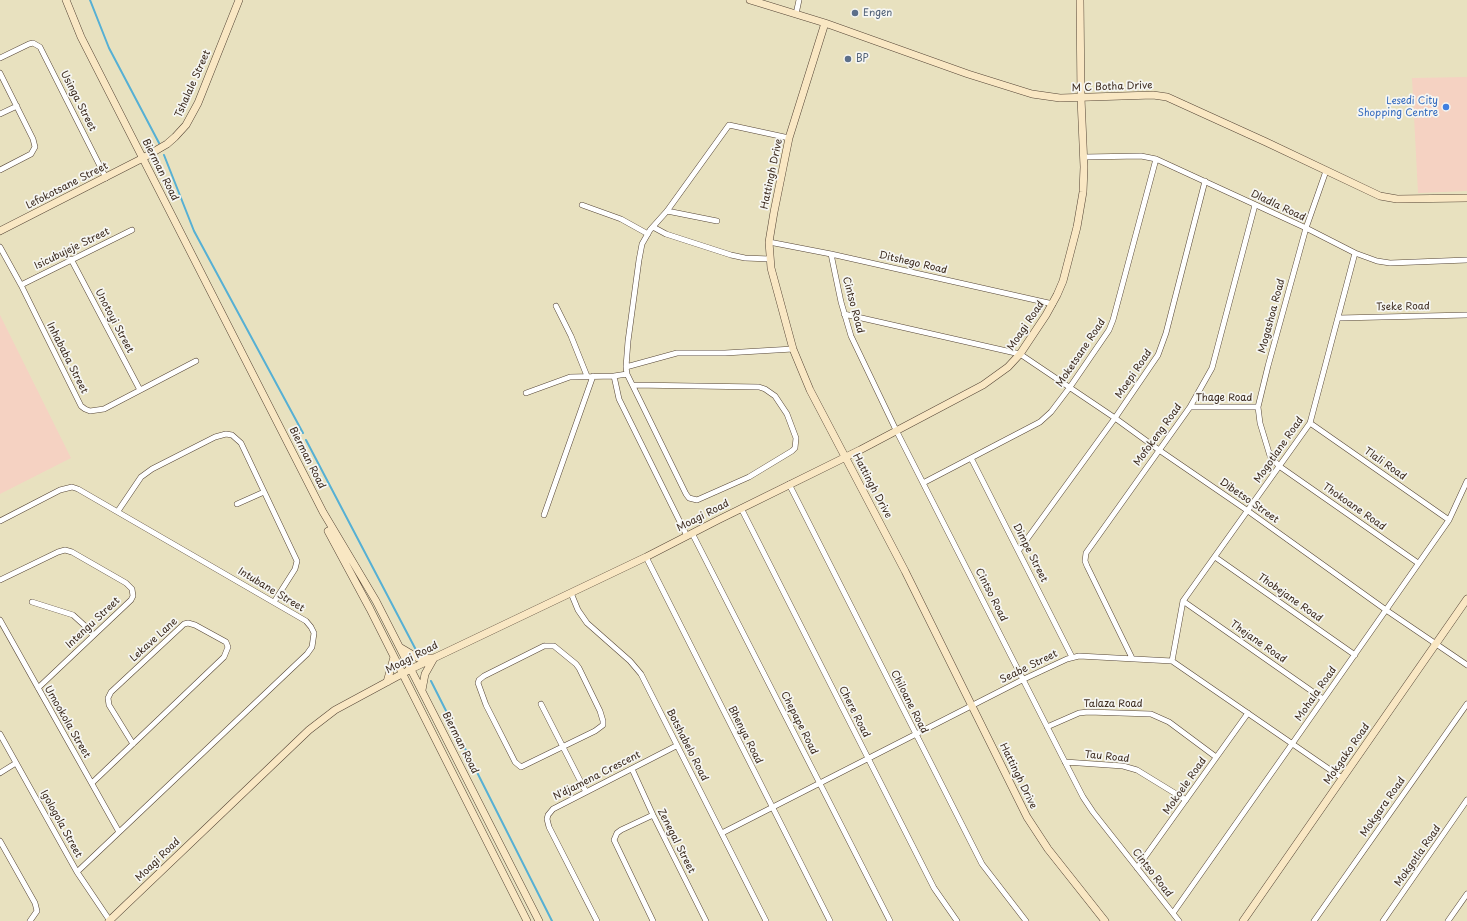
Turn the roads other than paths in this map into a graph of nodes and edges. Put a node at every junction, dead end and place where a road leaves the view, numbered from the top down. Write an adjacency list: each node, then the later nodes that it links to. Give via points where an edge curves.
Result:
1 (62, 0): 16 (street, Bierman Road, via 80,44)
2 (66, 0): 16 (street, Bierman Road, via 81,37)
3 (239, 0): 16 (street, Tshalale Street, via 198,103 186,125 167,144)
4 (750, 0): 7 (street, M C Botha Drive)
5 (799, 0): 7 (street)
6 (1080, 0): 11 (street, Moagi Road)
7 (796, 14): 8 (street, M C Botha Drive)
8 (825, 23): 11 (street, M C Botha Drive, via 1008,87 1047,97); 14 (street, Hattingh Drive)
9 (0, 58): 20 (street, Usinga Street, via 24,45 33,44 40,47)
10 (0, 73): 12 (street)
11 (1081, 98): 15 (street, Moagi Road); 19 (street, M C Botha Drive, via 1153,95 1167,97)
12 (17, 106): 13 (street); 18 (street, via 33,139 34,150)
13 (0, 114)
14 (789, 138): 25 (street, via 729,125); 32 (street, Hattingh Drive)
15 (1084, 157): 17 (street, Dladla Road, via 1141,156); 40 (street, Moagi Road, via 1083,192 1077,227 1063,282)
16 (142, 159): 20 (street, Lefokotsane Street); 91 (street, Bierman Road, via 323,512 368,585); 93 (street, Bierman Road, via 307,490)
17 (1156, 159): 21 (street, Dladla Road); 53 (street, Moketsane Road, via 1114,320)
18 (0, 170)
19 (1326, 170): 22 (street, M C Botha Drive, via 1384,197); 28 (street, Mogashoa Road)
20 (106, 178): 30 (street, Lefokotsane Street)
21 (1205, 181): 24 (street, Dladla Road); 58 (street, Moepi Road, via 1162,348)
22 (1467, 198)
23 (582, 205): 31 (street, via 621,219)
24 (1255, 205): 28 (street, Dladla Road); 56 (street, Mofokeng Road, via 1214,365)
25 (667, 211): 26 (street); 27 (street)
26 (717, 221)
27 (653, 226): 31 (street); 37 (street, via 666,234 731,255)
28 (1306, 228): 34 (street, Dladla Road); 57 (street, Mogashoa Road)
29 (132, 230): 36 (street, Isicubujeje Street)
30 (0, 231)
31 (648, 234): 48 (street, via 642,244 639,260)
32 (769, 242): 35 (street, Ditshego Road); 37 (street, Hattingh Drive)
33 (0, 247): 39 (street, Inhababa Street)
34 (1355, 253): 38 (street, Dladla Road, via 1384,262); 44 (street, Mogotlane Road)
35 (831, 254): 40 (street, Ditshego Road); 42 (street, Cintso Road)
36 (72, 259): 39 (street, Isicubujeje Street); 54 (street, Unotoyi Street)
37 (770, 259): 45 (street, Hattingh Drive)
38 (1467, 260)
39 (21, 284): 54 (street, Inhababa Street, via 81,406 90,412 104,409)
40 (1053, 304): 46 (street, Moagi Road)
41 (556, 306): 50 (street)
42 (844, 314): 46 (street); 60 (street, Cintso Road, via 851,336)
43 (1467, 314): 44 (street, Tseke Road)
44 (1339, 318): 59 (street, Mogotlane Road)
45 (793, 350): 48 (street, via 677,353); 62 (street, Hattingh Drive, via 810,390)
46 (1020, 354): 53 (street, Dibetso Street); 60 (street, Moagi Road, via 996,377 983,385)
47 (196, 361): 54 (street, Inhababa Street)
48 (626, 367): 49 (street)
49 (627, 374): 51 (street); 52 (street)
50 (590, 376): 51 (street); 55 (street, via 570,377); 73 (street)
51 (614, 376): 76 (street, Chepape Road, via 619,399)
52 (632, 385): 52 (street, via 686,494 692,499 702,498 749,477 795,448 796,438 787,414 775,396 765,388)
53 (1070, 387): 58 (street, Dibetso Street); 63 (street, Moketsane Road, via 1040,422)
54 (140, 390)
55 (526, 393)
56 (1190, 407): 57 (street, Thage Road); 61 (street, Mofokeng Road)
57 (1258, 407): 64 (street, Mogashoa Road, via 1268,450)
58 (1115, 418): 61 (street, Dibetso Street); 77 (street, Moepi Road)
59 (1310, 423): 64 (street, Mogotlane Road); 74 (street, Tlali Road)
60 (896, 430): 62 (street, Moagi Road); 66 (street, Cintso Road)
61 (1159, 450): 72 (street, Dibetso Street); 96 (street, Mofokeng Road, via 1085,556 1087,566)
62 (845, 457): 67 (street, Moagi Road); 108 (street, Hattingh Drive)
63 (971, 458): 66 (street, Moketsane Road); 77 (street, Dimpe Street)
64 (1279, 466): 72 (street, Mogotlane Road); 80 (street, Thokoane Road)
65 (1467, 481): 74 (street, Mohala Road)
66 (924, 483): 101 (street, Cintso Road)
67 (789, 484): 70 (street, Moagi Road); 112 (street, Chiloane Road)
68 (264, 492): 69 (street); 71 (street, via 241,443 232,435 226,434 215,437 146,473); 86 (street, via 297,561 295,569)
69 (237, 504)
70 (741, 508): 76 (street, Moagi Road); 118 (street, Chere Road)
71 (118, 511): 75 (street, Intubane Street, via 72,487 60,490); 86 (street, Intubane Street)
72 (1248, 511): 78 (street, Mogotlane Road); 87 (street, Dibetso Street)
73 (544, 515)
74 (1449, 520): 80 (street, Mohala Road)
75 (0, 521)
76 (690, 534): 79 (street, Moagi Road); 125 (street, Chepape Road)
77 (1019, 550): 94 (street, Dimpe Street)
78 (1215, 556): 84 (street, Mogotlane Road); 92 (street, Thobejane Road)
79 (646, 557): 82 (street, Moagi Road); 129 (street, Bhenya Road)
80 (1418, 564): 87 (street, Mohala Road)
81 (0, 580): 89 (street, Intengu Street, via 65,550 130,586 133,593 131,600)
82 (571, 593): 95 (street, Moagi Road); 115 (street, Botshabelo Road, via 587,623 638,670)
83 (1467, 599): 90 (street, Mokgako Road)
84 (1183, 601): 97 (street, Mogotlane Road); 105 (street, Thejane Road)
85 (32, 602): 89 (street, via 72,615)
86 (274, 602): 131 (street, Intubane Street, via 306,621 314,633 312,647)
87 (1386, 610): 90 (street, Dibetso Street); 92 (street, Mohala Road)
88 (0, 620): 103 (street, Umookola Street)
89 (93, 635): 103 (street, Intengu Street)
90 (1436, 643): 98 (street, Dibetso Street); 123 (street, Mokgako Road)
91 (400, 646): 95 (street, via 418,658); 99 (street, Bierman Road)
92 (1355, 655): 105 (street, Mohala Road)
93 (394, 657): 100 (street, Bierman Road); 102 (street)
94 (1072, 657): 96 (street, Seabe Street); 101 (street, Seabe Street)
95 (435, 658): 99 (street, Moagi Road); 104 (street, via 425,674)
96 (1132, 658): 97 (street, Seabe Street)
97 (1172, 661): 109 (street)
98 (1467, 665)
99 (411, 669): 100 (street, Moagi Road); 104 (street, Bierman Road)
100 (402, 674): 102 (street, Moagi Road); 140 (street, Bierman Road)
101 (1024, 679): 108 (street, Seabe Street); 110 (street, Cintso Road)
102 (387, 682): 139 (street, Moagi Road, via 321,720)
103 (38, 688): 124 (street, Umookola Street)
104 (422, 690): 141 (street, Bierman Road)
105 (1323, 699): 114 (street, Mohala Road)
106 (541, 704): 116 (street)
107 (1467, 704): 153 (street, Mokgara Road)
108 (972, 706): 112 (street, Seabe Street); 150 (street, Hattingh Drive, via 1036,832)
109 (1248, 713): 114 (street); 117 (street, Mokoele Road)
110 (1047, 727): 117 (street, Talaza Road, via 1088,712 1151,714 1168,722); 119 (street, Cintso Road)
111 (0, 734): 120 (street, Igologola Street)
112 (915, 734): 118 (street, Seabe Street); 149 (street, Chiloane Road, via 982,864)
113 (133, 744): 113 (street, Lekave Lane, via 224,657 228,647 226,642 195,625 184,624 111,692 108,698 111,709); 124 (street, Lekave Lane)
114 (1292, 744): 123 (street); 137 (street, Mohala Road)
115 (676, 746): 121 (street, N'djamena Crescent); 132 (street, Botshabelo Road)
116 (563, 747): 116 (street, via 524,766 518,766 486,705 478,687 479,680 544,646 554,646 579,668 603,721 603,725 595,731); 126 (street)
117 (1216, 756): 127 (street, Mokoele Road)
118 (868, 759): 125 (street, Seabe Street); 148 (street, Chere Road, via 934,888)
119 (1065, 762): 127 (street, Tau Road, via 1123,766 1137,770); 134 (street, Cintso Road, via 1093,812)
120 (16, 763): 122 (street); 135 (street, Igologola Street)
121 (632, 769): 126 (street, N'djamena Crescent); 130 (street, Zenegal Street)
122 (0, 773)
123 (1342, 778): 152 (street, Mokgako Road)
124 (92, 783): 131 (street, Umookola Street)
125 (820, 783): 129 (street, Seabe Street); 147 (street, Chepape Road)
126 (586, 792): 142 (street, N'djamena Crescent, via 553,809 547,819)
127 (1186, 800): 134 (street, Mokoele Road)
128 (1467, 800): 154 (street, Mokgotla Road)
129 (772, 807): 132 (street, Seabe Street); 146 (street, Bhenya Road)
130 (653, 815): 143 (street, via 621,830 614,840); 144 (street, Zenegal Street)
131 (119, 832): 135 (street, Intubane Street)
132 (722, 833): 145 (street, Botshabelo Road)
133 (0, 841): 138 (street, via 35,903 37,911)
134 (1137, 868): 137 (street, Cintso Road)
135 (77, 872): 139 (street, Igologola Street)
136 (1467, 894): 155 (street)
137 (1173, 913): 151 (street, Cintso Road)
138 (30, 921)
139 (109, 921)
140 (527, 921)
141 (539, 921)
142 (597, 921)
143 (654, 921)
144 (706, 921)
145 (766, 921)
146 (830, 921)
147 (890, 921)
148 (957, 921)
149 (1026, 921)
150 (1105, 921)
151 (1179, 921)
152 (1243, 921)
153 (1314, 921)
154 (1383, 921)
155 (1448, 921)

